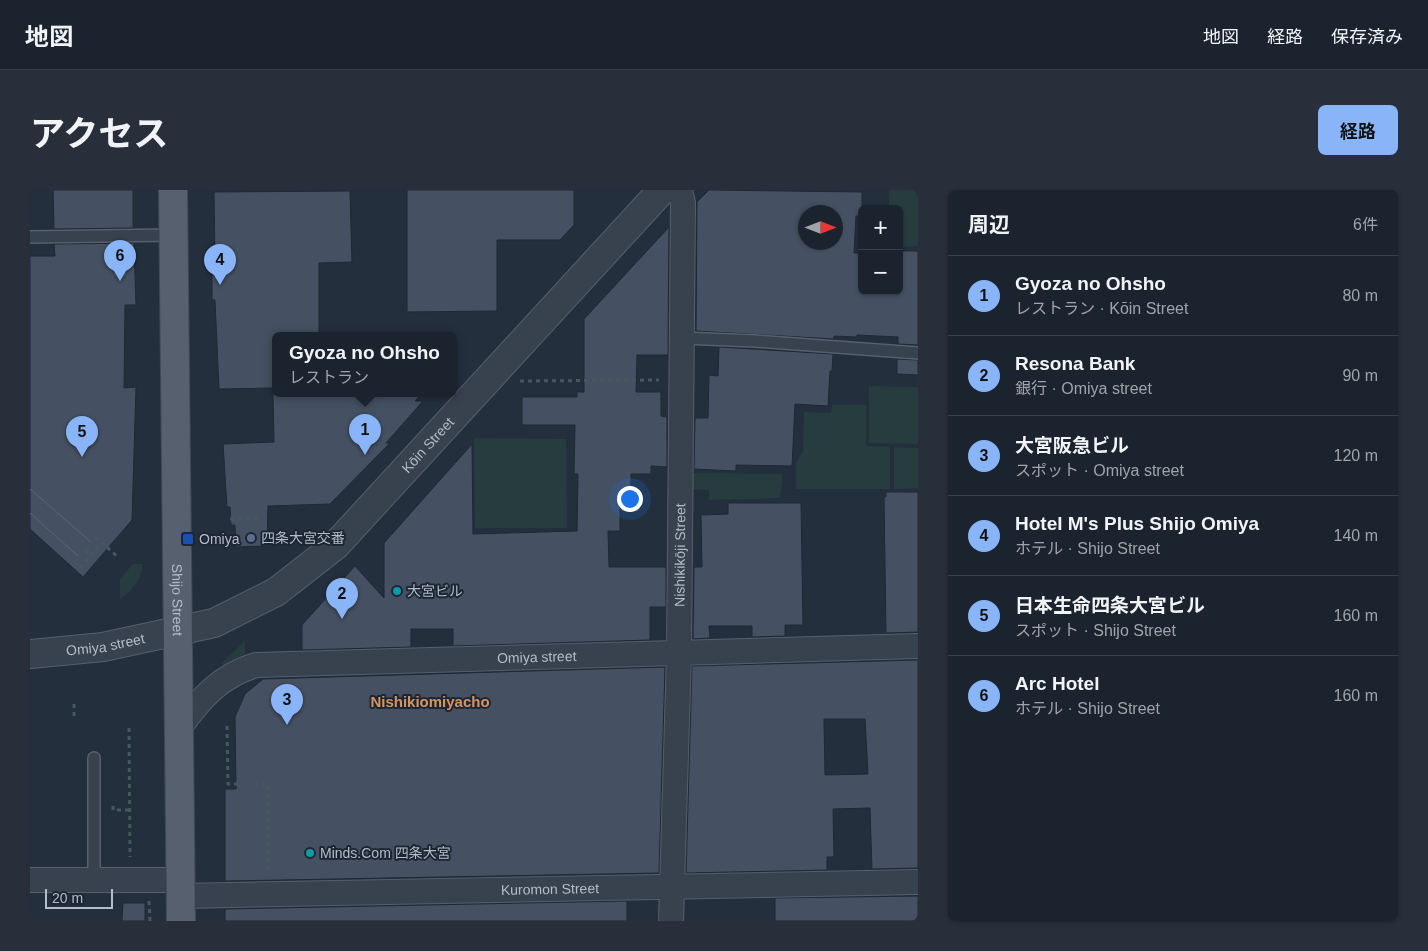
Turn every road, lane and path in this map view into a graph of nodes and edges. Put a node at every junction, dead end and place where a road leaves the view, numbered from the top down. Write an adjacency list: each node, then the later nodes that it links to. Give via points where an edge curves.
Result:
1 (174, 190): 4 (main road, Shijo Street)
2 (662, 190): 18 (street, Kōin Street, via 334,546 268,596 214,623)
3 (680, 190): 6 (street, Nishikikōji Street, via 683,203)
4 (174, 235): 5 (lane); 18 (main road, Shijo Street)
5 (30, 237)
6 (682, 338): 7 (lane); 8 (street, Nishikikōji Street)
7 (918, 353)
8 (681, 380): 9 (path); 21 (street, Nishikikōji Street)
9 (519, 381)
10 (259, 518): 11 (path)
11 (230, 519)
12 (95, 537): 13 (path)
13 (101, 543): 15 (path); 16 (path)
14 (85, 550): 15 (path)
15 (91, 554): 17 (path, via 80,568)
16 (118, 557)
17 (74, 562)
18 (179, 630): 20 (street, Omiya street, via 103,647); 25 (main road, Shijo Street)
19 (918, 646): 21 (street, Omiya street)
20 (30, 654)
21 (679, 654): 25 (street, Omiya street, via 256,665 232,674 210,689); 37 (street, Nishikikōji Street)
22 (74, 704): 23 (path)
23 (74, 717)
24 (227, 726): 28 (path, via 228,784)
25 (180, 727): 38 (main road, Shijo Street)
26 (129, 728): 31 (path)
27 (94, 758): 33 (lane)
28 (240, 784)
29 (254, 784): 35 (path, via 268,784)
30 (113, 802): 31 (path, via 113,810)
31 (129, 810): 34 (path)
32 (30, 880): 33 (street)
33 (94, 880): 34 (street)
34 (130, 880): 38 (street)
35 (268, 880)
36 (918, 882): 37 (street, Kuromon Street)
37 (671, 885): 38 (street, Kuromon Street); 41 (street, Nishikikōji Street)
38 (181, 899)
39 (150, 905): 40 (path)
40 (150, 921)
41 (671, 921)

